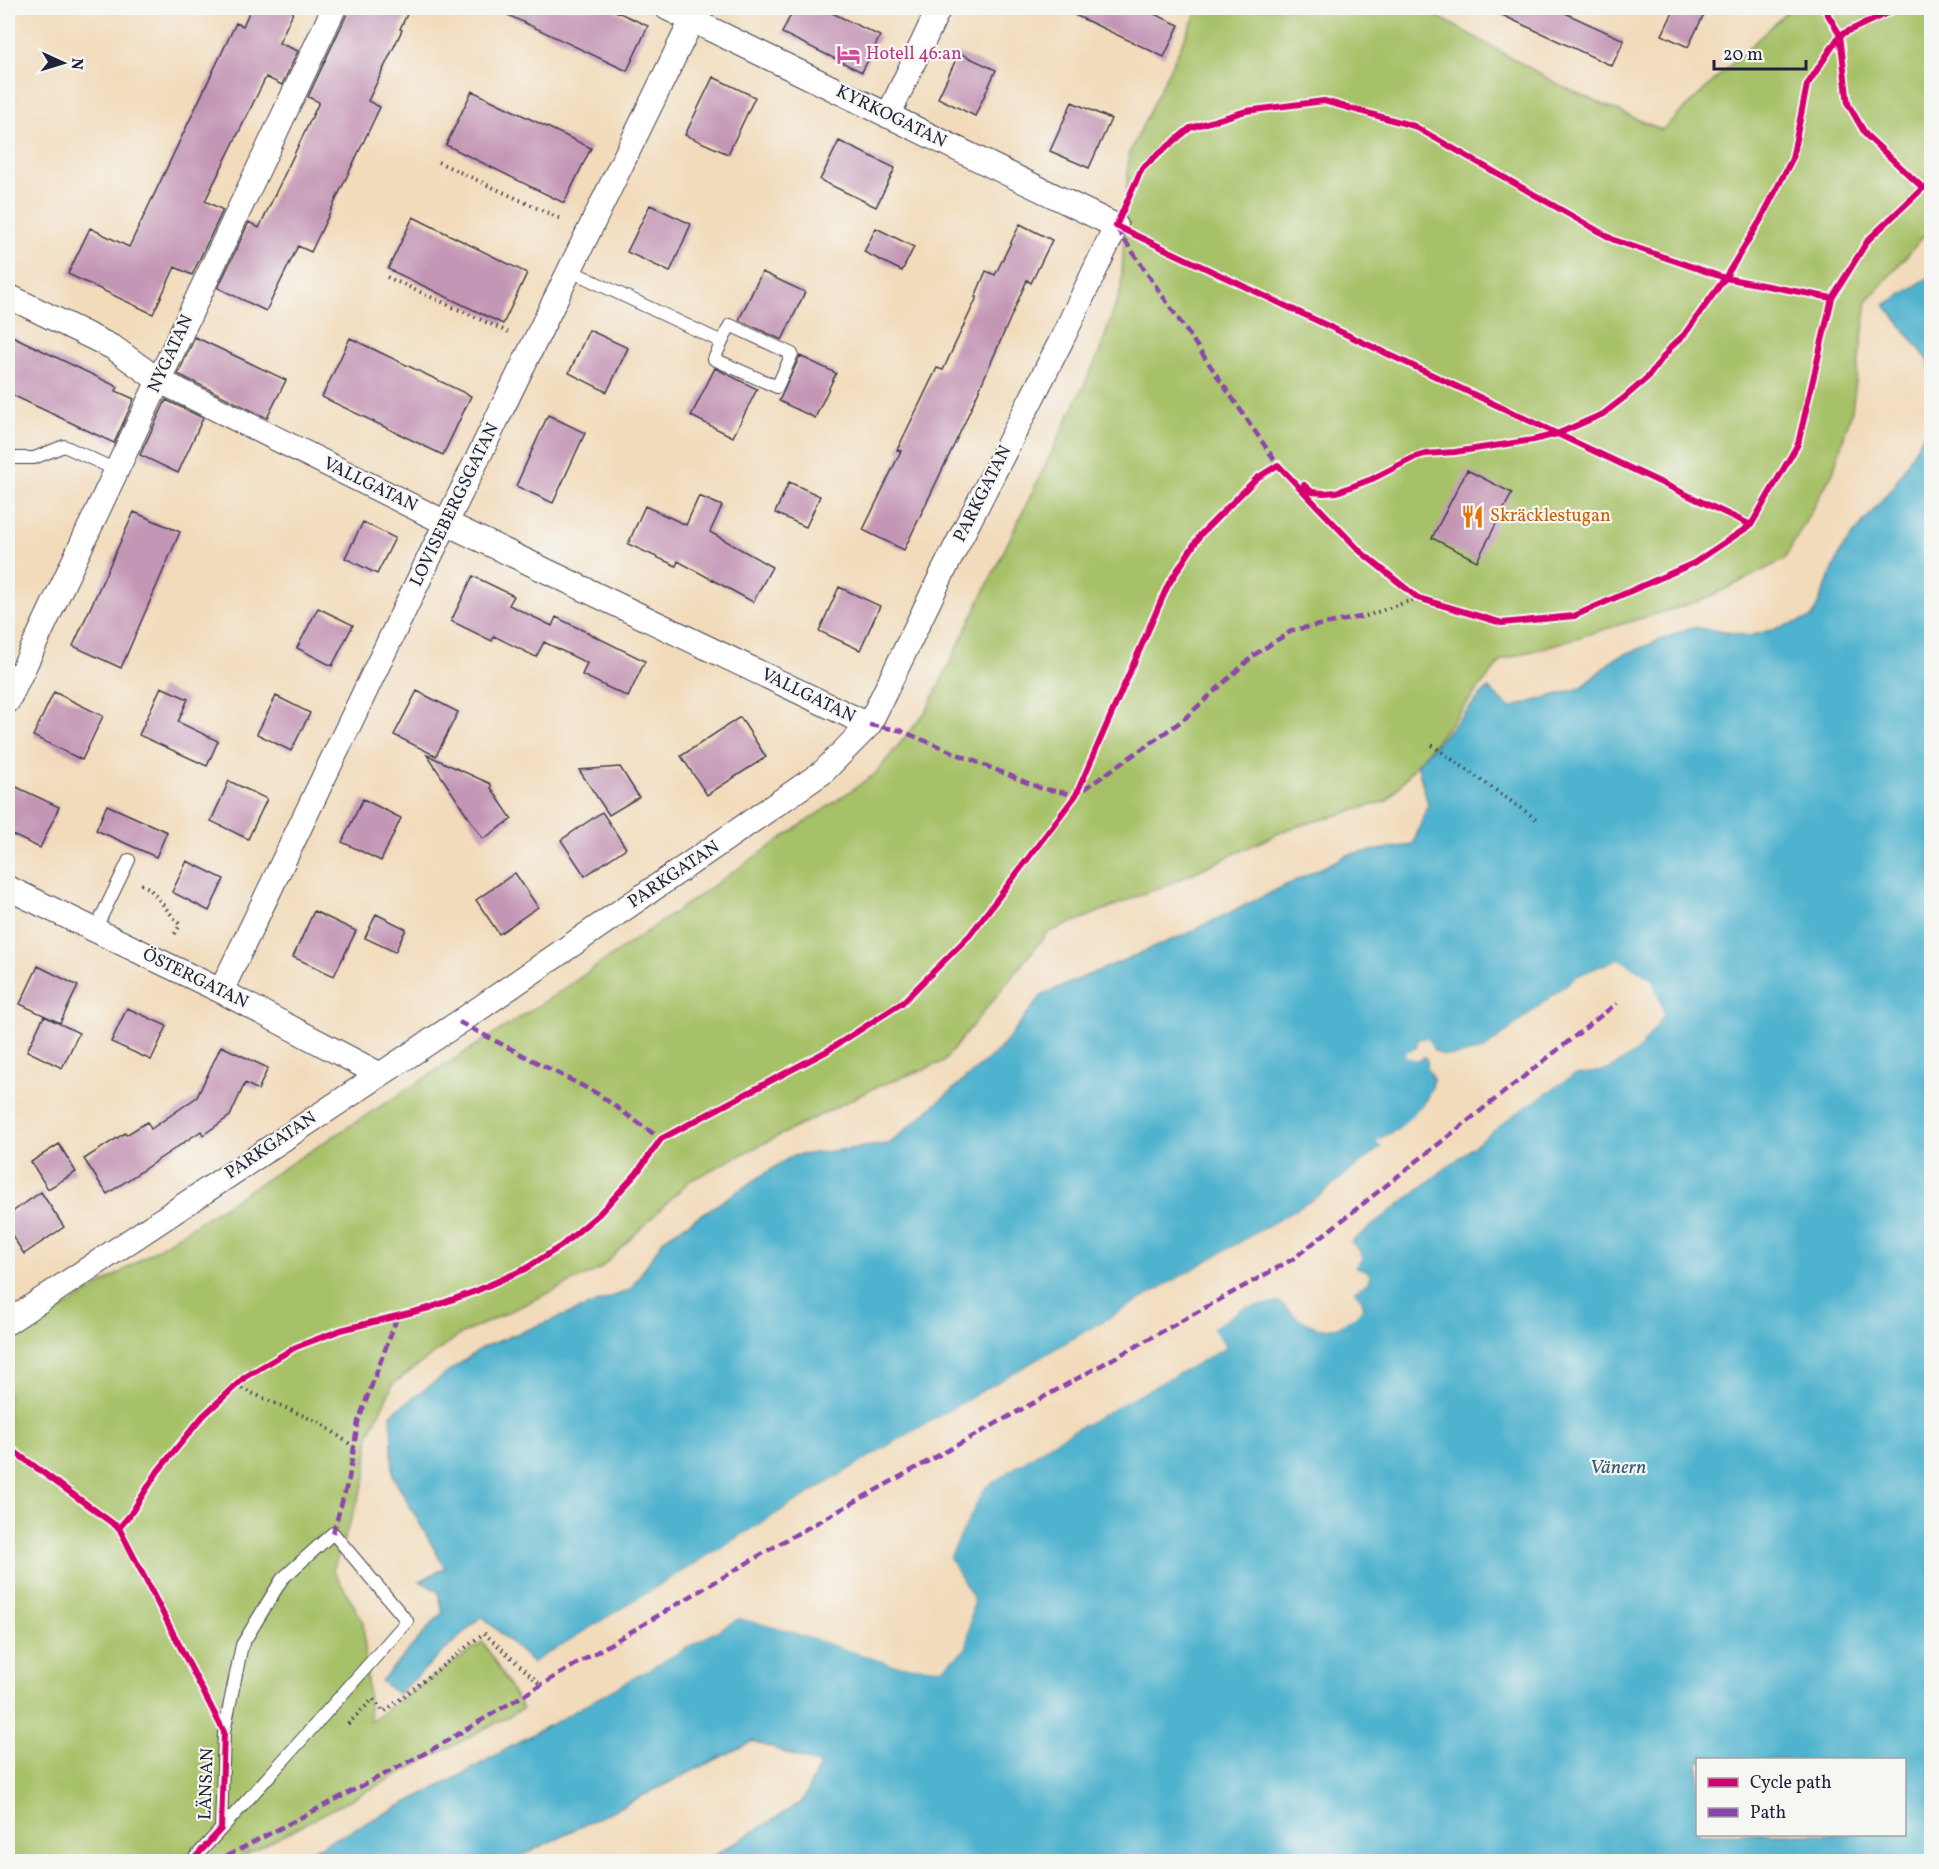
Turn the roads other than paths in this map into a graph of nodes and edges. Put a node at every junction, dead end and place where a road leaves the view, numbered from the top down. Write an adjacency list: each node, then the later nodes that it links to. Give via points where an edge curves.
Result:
1 (334, 8): 10 (street, NYGATAN)
2 (667, 8): 4 (street, KYRKOGATAN)
3 (939, 8): 5 (street)
4 (692, 20): 5 (street, KYRKOGATAN); 7 (street, LOVISEBERGSGATAN)
5 (888, 116): 6 (street, KYRKOGATAN)
6 (1116, 226): 15 (street, PARKGATAN)
7 (569, 270): 9 (lane); 13 (street, LOVISEBERGSGATAN)
8 (8, 296): 10 (street, VALLGATAN, via 114,348)
9 (722, 342): 9 (lane, via 730,325 792,354 777,387 714,359)
10 (158, 380): 12 (street, NYGATAN); 13 (street, VALLGATAN)
11 (8, 458): 12 (lane, via 34,458 64,446)
12 (116, 471): 14 (street, NYGATAN)
13 (446, 523): 15 (street, VALLGATAN); 19 (street, LOVISEBERGSGATAN)
14 (8, 701)
15 (868, 724): 20 (street, PARKGATAN, via 823,772)
16 (129, 860): 18 (lane)
17 (8, 888): 18 (street, ÖSTERGATAN)
18 (95, 930): 19 (street, ÖSTERGATAN)
19 (221, 991): 20 (street, ÖSTERGATAN)
20 (379, 1074): 21 (street, PARKGATAN)
21 (8, 1322)
22 (221, 1828): 22 (lane, LÄNSAN, via 407,1621 333,1533 282,1579 242,1646 224,1732); 23 (lane, LÄNSAN)
23 (191, 1862)

